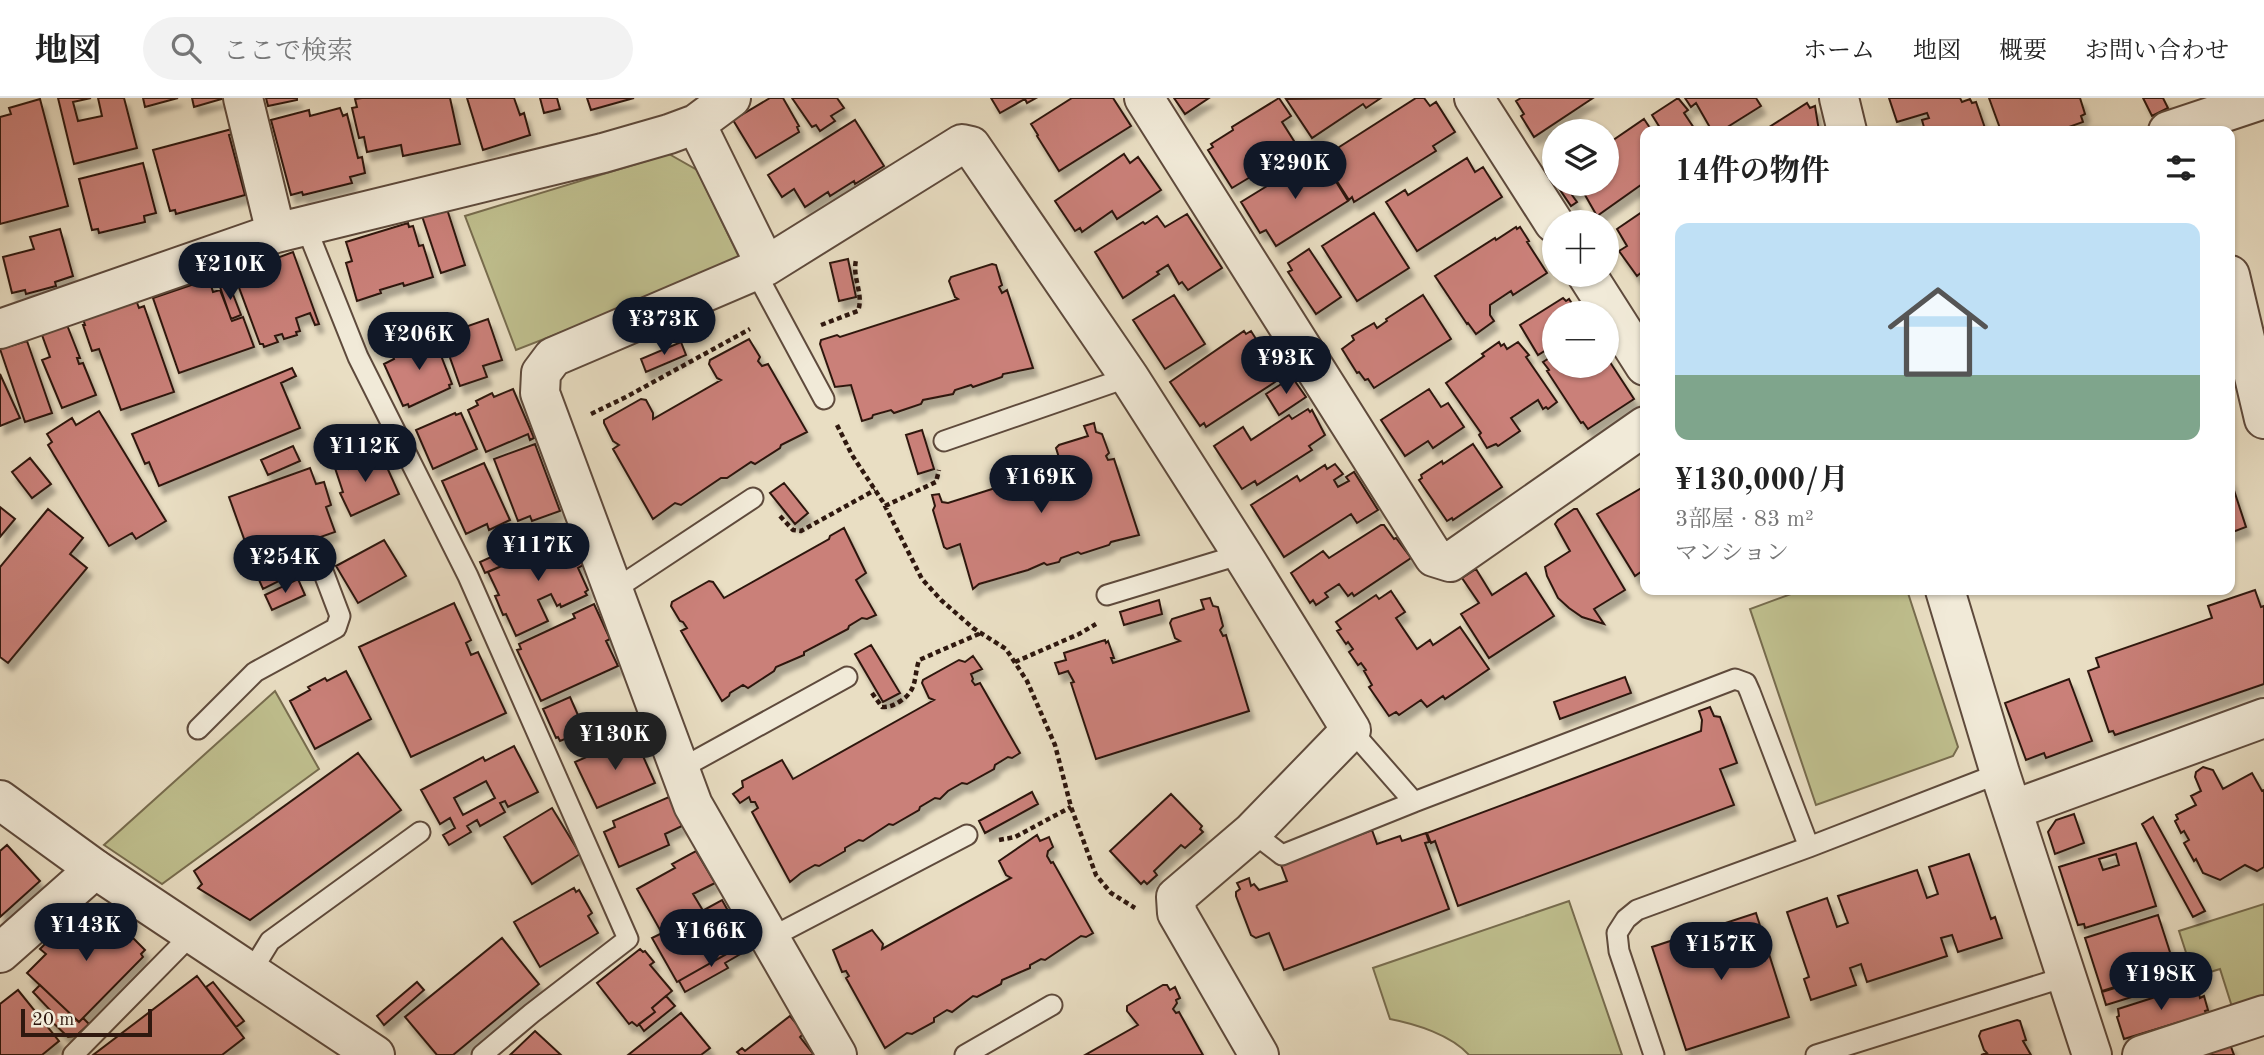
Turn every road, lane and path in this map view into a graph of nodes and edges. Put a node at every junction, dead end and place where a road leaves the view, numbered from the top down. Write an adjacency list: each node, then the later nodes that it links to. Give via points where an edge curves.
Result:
1 (243, 98): 11 (street)
2 (731, 98): 7 (street)
3 (1143, 98): 24 (street, via 1434,557 1450,562)
4 (1474, 98): 10 (street)
5 (1839, 98): 8 (street)
6 (2264, 99): 9 (street)
7 (696, 124): 11 (street, via 603,153); 13 (street)
8 (1846, 126)
9 (2191, 126)
10 (1546, 210)
11 (291, 230): 17 (street); 61 (lane, via 468,576 628,939)
12 (857, 255): 18 (path, via 858,311)
13 (760, 269): 16 (lane); 20 (street, via 962,144 971,146); 31 (street, via 552,357 541,373 540,393)
14 (1595, 287): 19 (street)
15 (2235, 295): 22 (street)
16 (779, 315): 18 (lane); 23 (path)
17 (0, 329)
18 (790, 337): 21 (lane)
19 (1640, 358)
20 (1129, 377): 25 (lane); 30 (street)
21 (824, 399): 26 (path)
22 (2262, 401)
23 (582, 418)
24 (1640, 429)
25 (944, 441): 28 (path, via 937,452 940,474 936,482)
26 (874, 490): 27 (path, via 801,531 793,530 761,497); 28 (path)
27 (753, 498): 31 (lane)
28 (885, 506): 34 (path, via 922,579)
29 (315, 550): 38 (lane, via 340,616 335,628 255,672)
30 (1242, 554): 32 (lane); 39 (street)
31 (614, 590): 40 (street)
32 (1107, 595): 35 (path, via 1099,622)
33 (1947, 595): 41 (street)
34 (982, 633): 35 (path, via 1006,649); 36 (path, via 919,660 910,695 889,707 877,703 864,677)
35 (1015, 662): 44 (path, via 1055,745)
36 (847, 677): 40 (lane)
37 (2264, 718): 45 (street)
38 (198, 729)
39 (1351, 730): 43 (lane); 47 (street)
40 (680, 769): 53 (street, via 693,805)
41 (2000, 773): 45 (street); 49 (lane)
42 (0, 800): 50 (street)
43 (1414, 802): 47 (lane, via 1282,855); 49 (lane, via 1735,680 1746,683 1750,692)
44 (1071, 807): 48 (path, via 1015,837 992,841); 51 (path, via 1096,875 1111,893 1134,908)
45 (2012, 810): 56 (street)
46 (420, 832): 55 (lane, via 270,941)
47 (1252, 832): 51 (street, via 1176,897)
48 (967, 835): 53 (lane)
49 (1809, 847): 65 (lane, via 1637,910 1626,919 1617,933 1619,951)
50 (95, 869): 52 (street); 54 (street)
51 (1177, 913): 64 (street)
52 (193, 933): 55 (street); 59 (lane)
53 (770, 938): 62 (street)
54 (0, 953)
55 (251, 972): 60 (street)
56 (2068, 976): 66 (lane); 67 (street)
57 (1052, 1005): 63 (lane)
58 (2264, 1015): 68 (street)
59 (73, 1055)
60 (375, 1055)
61 (482, 1055)
62 (837, 1055)
63 (965, 1055)
64 (1259, 1055)
65 (1654, 1055)
66 (1816, 1055)
67 (2092, 1055)
68 (2143, 1055)

